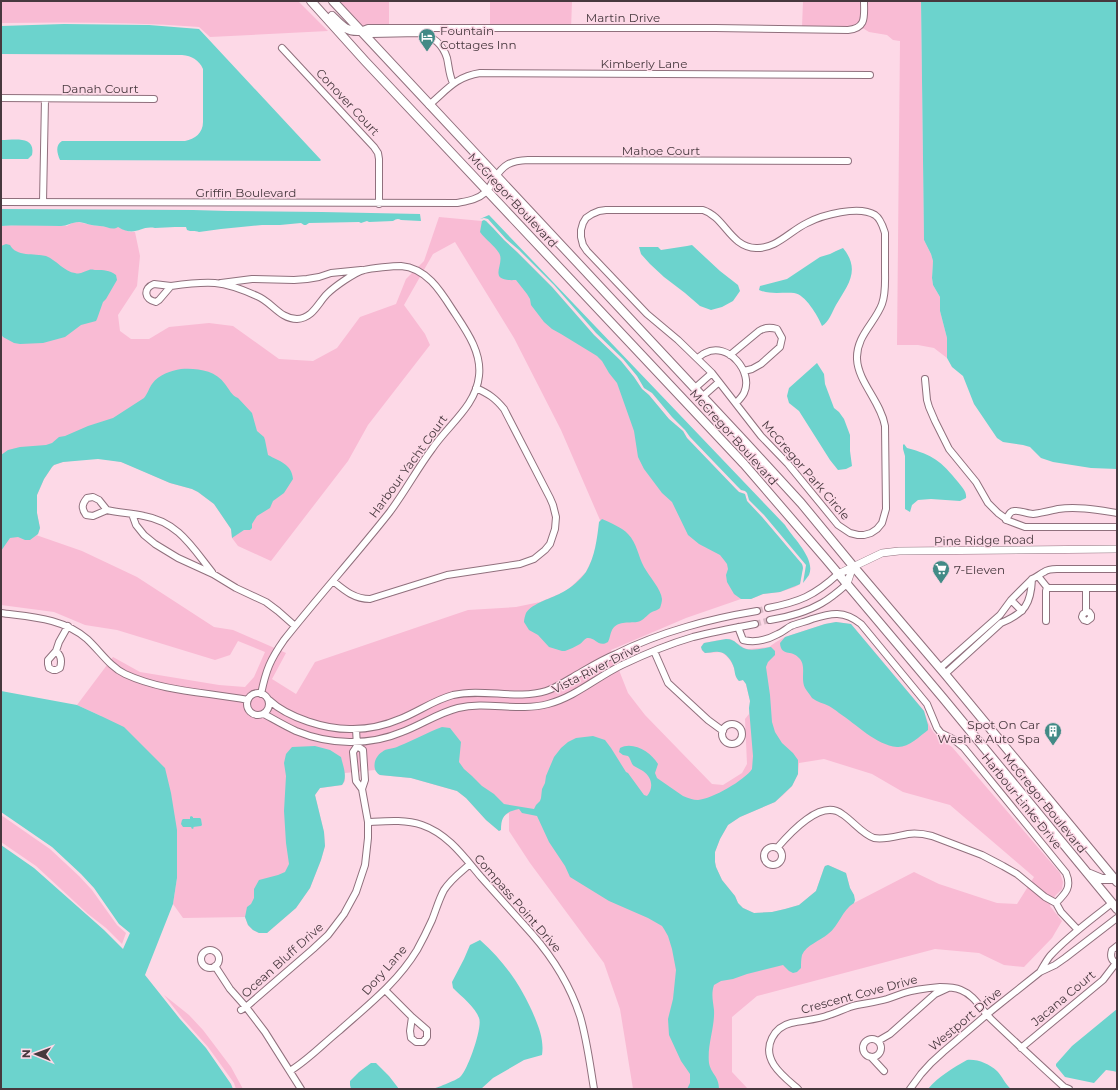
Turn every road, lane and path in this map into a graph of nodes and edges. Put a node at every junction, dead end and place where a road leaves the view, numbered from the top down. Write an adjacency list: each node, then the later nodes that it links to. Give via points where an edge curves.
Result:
1 (311, 1): 15 (main road, McGregor Boulevard)
2 (317, 1): 5 (main road, via 344,28)
3 (333, 1): 5 (main road, McGregor Boulevard)
4 (864, 1): 5 (street, Martin Drive, via 864,20 860,26 848,30 368,28)
5 (360, 32): 8 (street, via 419,33 432,37 444,51); 12 (main road, McGregor Boulevard)
6 (282, 48): 18 (street, Conover Court, via 378,153)
7 (870, 75): 8 (street, Kimberly Lane, via 487,73 466,76)
8 (453, 83): 12 (street, Kimberly Lane)
9 (1, 98): 10 (street, Danah Court)
10 (45, 99): 11 (street, Danah Court); 17 (street, Danah Court)
11 (154, 99)
12 (429, 105): 14 (main road, McGregor Boulevard)
13 (848, 161): 14 (street, Mahoe Court, via 528,160 514,161 499,170)
14 (496, 176): 15 (street, Mahoe Court); 29 (main road, McGregor Boulevard)
15 (487, 191): 18 (street, Griffin Boulevard, via 479,197 457,203); 41 (main road, McGregor Boulevard, via 744,464)
16 (1, 202): 17 (street, Griffin Boulevard)
17 (43, 202): 18 (street, Griffin Boulevard)
18 (379, 204)
19 (364, 270): 20 (street, Harbour Yacht Court, via 342,271 301,279 252,279); 20 (street, Harbour Yacht Court, via 335,287 314,311 300,319 284,316 259,296); 28 (street, Harbour Yacht Court, via 401,266 415,270 433,281 471,339 480,367)
20 (216, 283): 21 (street, Harbour Yacht Court)
21 (171, 286)
22 (730, 355): 23 (street, via 722,351 709,351); 24 (street); 24 (street, via 764,328 777,329 782,338 780,347 761,364)
23 (698, 358): 25 (street, McGregor Park Circle); 31 (street, McGregor Park Circle, via 647,314 587,250 581,238 586,218 606,210 703,210 714,216 739,243 758,248 771,246 816,218 831,214 861,211 869,212 880,220 885,234 884,297 879,311 859,344 857,358 860,372 882,413 885,426 886,509 882,523 877,529 871,533 858,535 838,525)
24 (744, 371): 31 (street, via 745,392)
25 (712, 373): 27 (street, McGregor Park Circle); 29 (street)
26 (925, 379): 35 (street, via 930,407 944,440 992,507)
27 (719, 382): 30 (street); 31 (street, McGregor Park Circle)
28 (476, 388): 43 (street, Harbour Yacht Court, via 470,401 432,449 390,512); 43 (street, via 495,398 508,415 550,498 556,523 550,544 540,556 528,562 447,575 370,600 349,594)
29 (695, 388): 30 (main road, McGregor Boulevard)
30 (702, 397): 38 (main road, McGregor Boulevard, via 801,503)
31 (736, 403)
32 (107, 510): 34 (street)
33 (1117, 513): 35 (street, via 1082,509 1057,509 1030,514 1015,511 1010,512)
34 (132, 514): 40 (street, via 136,525 155,544); 40 (street, via 152,517 172,526)
35 (1006, 520): 36 (street, via 1032,527)
36 (1117, 527)
37 (1117, 549): 38 (street, Pine Ridge Road, via 899,551 882,553)
38 (853, 566): 41 (street, Pine Ridge Road); 44 (street); 64 (main road, McGregor Boulevard)
39 (1117, 569): 42 (street, via 1057,569 1048,570)
40 (213, 574): 59 (street, via 266,602)
41 (838, 574): 44 (main road, McGregor Boulevard); 49 (street, via 806,598)
42 (1035, 577): 45 (street); 48 (street); 50 (street, via 1028,604)
43 (333, 581): 59 (street, Harbour Yacht Court)
44 (847, 584): 54 (street, via 808,611); 78 (main road, McGregor Boulevard)
45 (1047, 587): 46 (street); 55 (street)
46 (1086, 588): 47 (street); 52 (street)
47 (1117, 588)
48 (1011, 600): 50 (street); 56 (street)
49 (768, 608)
50 (1022, 610): 61 (street)
51 (757, 611): 69 (street, Vista River Drive, via 697,624 645,641 614,654 545,691 519,694 457,694 388,723)
52 (1086, 612)
53 (1, 613): 58 (street, via 55,621)
54 (770, 620)
55 (1046, 621)
56 (992, 622): 61 (street); 64 (street)
57 (755, 624): 60 (street, Vista River Drive)
58 (68, 626): 62 (street); 66 (street, via 86,638 113,666 132,677 159,686)
59 (295, 626): 65 (street, Harbour Yacht Court, via 270,663)
60 (738, 627): 63 (street, Vista River Drive, via 692,637); 80 (street, Harbour Links Drive, via 743,640 750,642 772,638 791,626 831,614 845,614 861,624 923,697 937,728 964,748 1066,873 1069,885 1066,893)
61 (996, 627): 64 (street)
62 (56, 651)
63 (654, 651): 70 (street, via 668,683); 71 (street, Vista River Drive, via 548,704 531,707 458,708 439,714 400,733)
64 (943, 671): 79 (main road, McGregor Boulevard)
65 (262, 694): 66 (street, via 255,694); 67 (street)
66 (248, 700): 68 (street, via 250,712 257,716)
67 (269, 700): 68 (street, via 269,708); 69 (street, Vista River Drive, via 284,711 311,722)
68 (264, 714): 71 (street, Vista River Drive, via 310,736)
69 (356, 729): 71 (street)
70 (722, 731)
71 (357, 744): 72 (street, Ocean Bluff Drive, via 353,752); 73 (street, Ocean Bluff Drive, via 363,750)
72 (354, 766): 73 (street); 74 (street, Ocean Bluff Drive, via 356,781)
73 (364, 766): 74 (street, Ocean Bluff Drive, via 365,780)
74 (362, 789): 75 (street, Ocean Bluff Drive)
75 (368, 822): 77 (street, Compass Point Drive, via 402,821 428,827 448,840); 90 (street, Ocean Bluff Drive, via 365,865 356,892 344,914 318,944)
76 (777, 848): 80 (street, via 811,816 836,810 876,838 924,834 977,853 1017,874)
77 (470, 864): 89 (street, Dory Lane, via 445,888 418,949); 99 (street, Compass Point Drive, via 547,952 570,990 580,1016)
78 (1087, 872): 79 (main road, via 1102,879); 81 (main road, McGregor Boulevard)
79 (1116, 881)
80 (1056, 903): 83 (street)
81 (1115, 905): 83 (street, Westport Drive)
82 (1117, 918): 87 (street, Westport Drive, via 1065,958)
83 (1078, 930): 87 (street, Westport Drive, via 1049,958)
84 (1117, 946): 85 (street, Jacana Court, via 1111,953)
85 (1116, 963): 94 (street, Jacana Court, via 1102,980)
86 (215, 966): 90 (street)
87 (1040, 972): 91 (street, Westport Drive)
88 (951, 987): 91 (street, Crescent Cove Drive, via 970,995); 93 (street, via 935,994 890,1034); 100 (street, Crescent Cove Drive, via 912,990 888,999 852,1006 824,1017 783,1026 770,1043 770,1057 777,1070)
89 (385, 990): 92 (street); 96 (street, Dory Lane)
90 (244, 1009): 96 (street, via 265,1032)
91 (987, 1015): 94 (street, Crescent Cove Drive); 101 (street, Westport Drive, via 931,1063)
92 (412, 1017)
93 (878, 1041): 95 (street, via 881,1046 880,1052); 95 (street, via 870,1039 864,1042 865,1054)
94 (1021, 1048): 102 (street, Crescent Cove Drive)
95 (871, 1057): 97 (street)
96 (290, 1071): 98 (street)
97 (884, 1071)
98 (300, 1089)
99 (594, 1089)
100 (798, 1089)
101 (910, 1089)
102 (1069, 1089)

